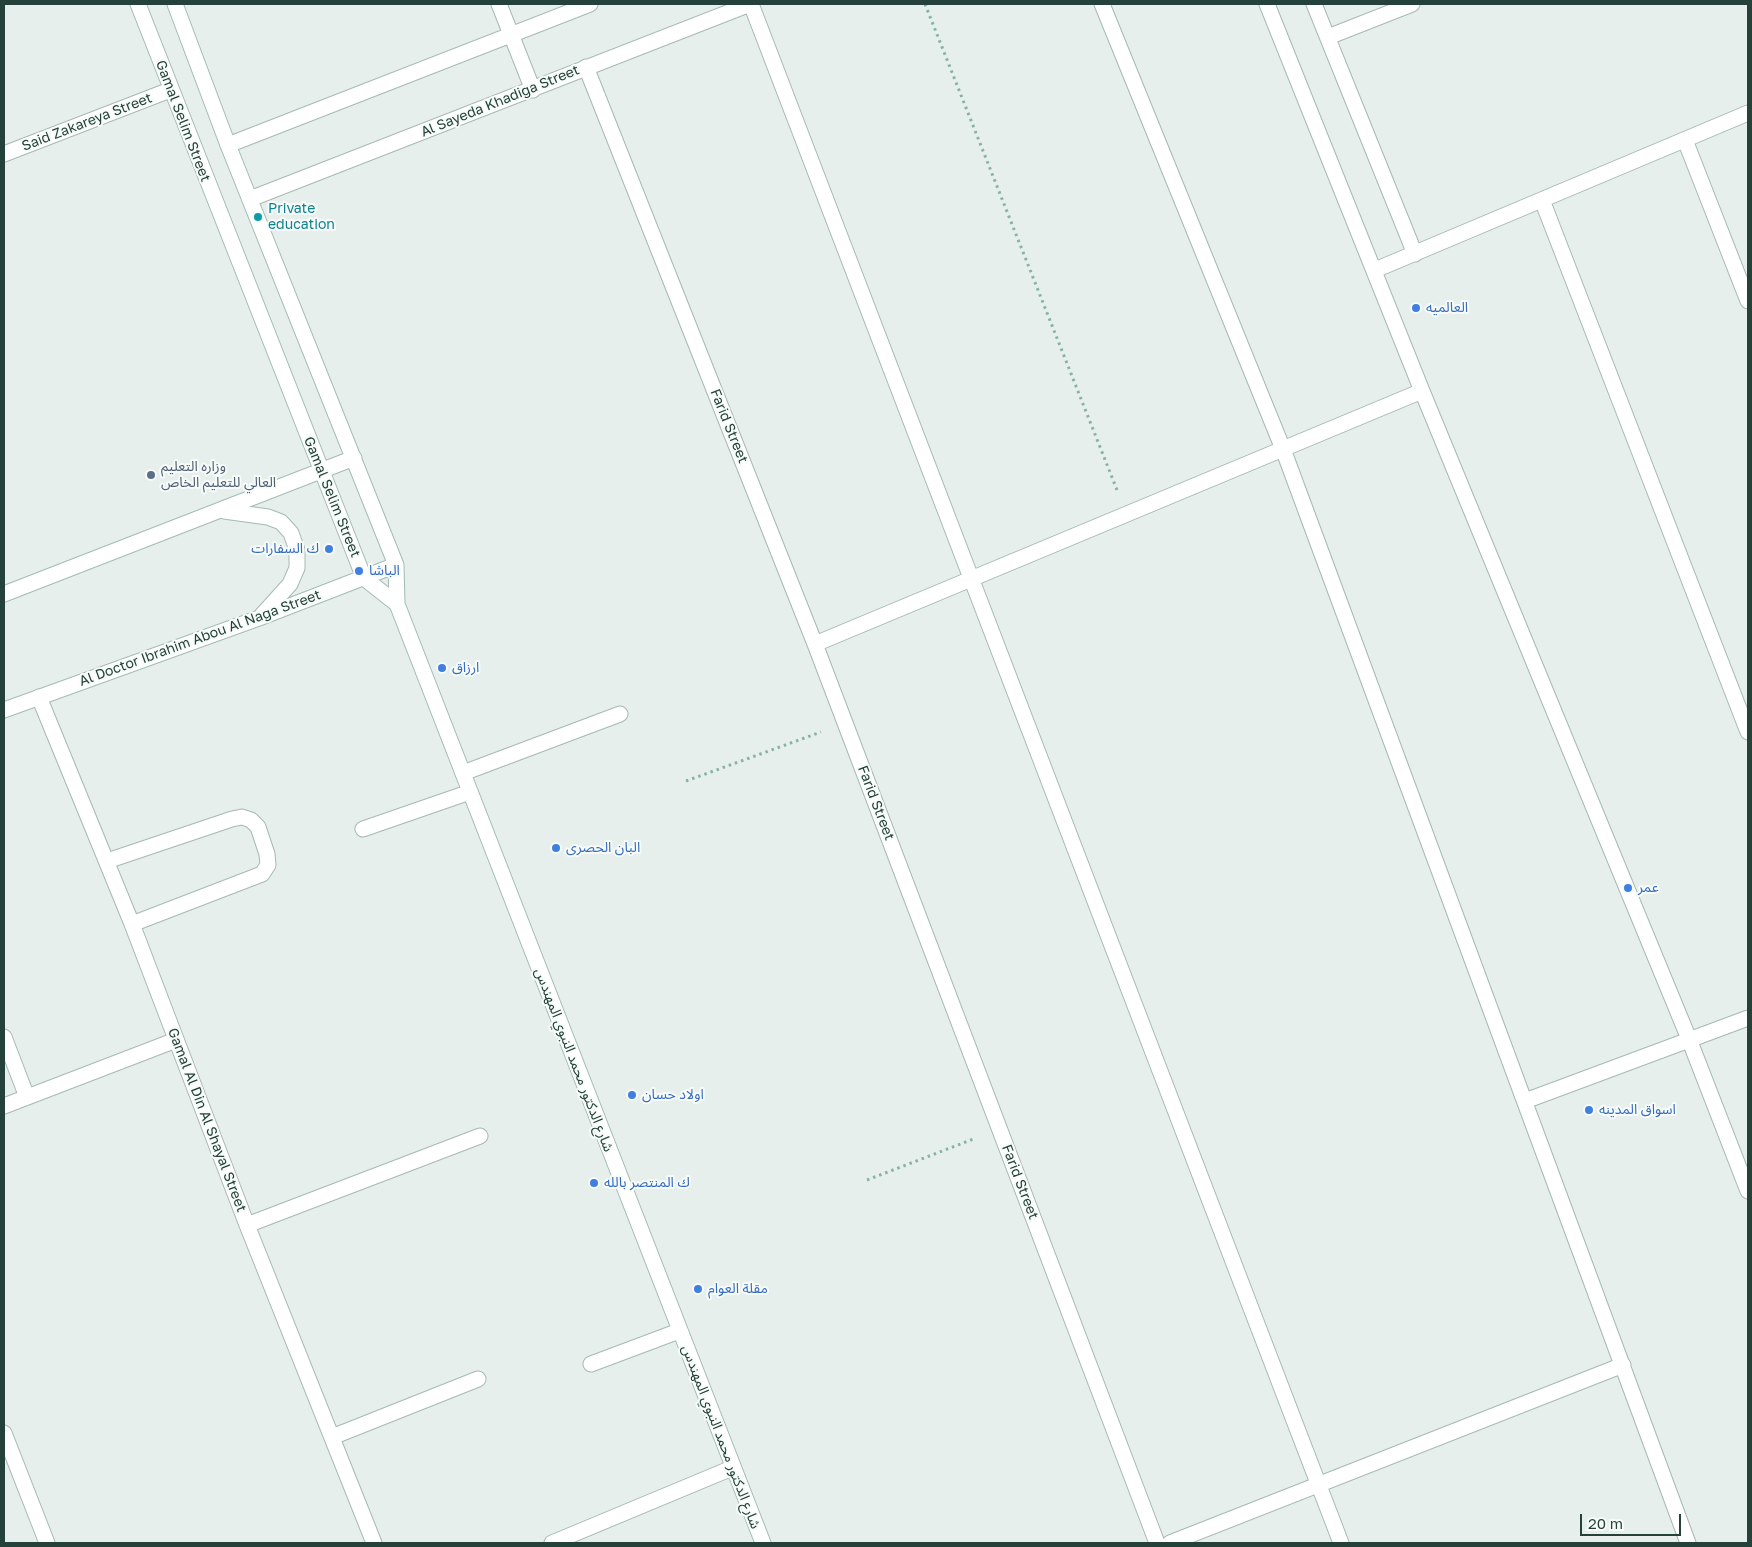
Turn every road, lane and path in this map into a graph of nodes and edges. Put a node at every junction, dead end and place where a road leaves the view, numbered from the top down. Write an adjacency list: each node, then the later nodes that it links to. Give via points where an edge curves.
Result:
1 (138, 4): 14 (street, Gamal Selim Street)
2 (175, 4): 18 (street)
3 (499, 4): 11 (street)
4 (590, 4): 11 (street)
5 (751, 4): 13 (street, Al Sayeda Khadiga Street); 33 (street)
6 (925, 4): 30 (path)
7 (1102, 4): 26 (street)
8 (1267, 4): 23 (street)
9 (1314, 4): 12 (street)
10 (1412, 4): 12 (street)
11 (511, 34): 15 (street); 18 (street)
12 (1328, 37): 22 (street)
13 (586, 67): 15 (street, Al Sayeda Khadiga Street); 37 (street, Farid Street)
14 (170, 90): 19 (street, Said Zakareya Street); 28 (street, Gamal Selim Street)
15 (533, 90): 20 (street, Al Sayeda Khadiga Street)
16 (1748, 113): 17 (street)
17 (1686, 140): 21 (street); 24 (street)
18 (228, 145): 20 (street)
19 (4, 154)
20 (250, 200): 27 (street)
21 (1542, 200): 22 (street); 42 (street)
22 (1415, 254): 23 (street)
23 (1376, 270): 25 (street)
24 (1748, 301)
25 (1422, 391): 26 (street); 51 (street)
26 (1283, 449): 30 (street); 54 (street)
27 (354, 458): 28 (street); 31 (street)
28 (321, 471): 29 (street); 32 (street, Gamal Selim Street)
29 (223, 510): 34 (street); 36 (street, via 268,517 281,522 292,533 297,550 297,568 290,584)
30 (1126, 514): 33 (street)
31 (396, 565): 32 (street, Al Doctor Ibrahim Abou Al Naga Street); 35 (street)
32 (364, 578): 35 (street, Gamal Selim Street); 36 (street, Al Doctor Ibrahim Abou Al Naga Street)
33 (972, 578): 37 (street); 68 (street)
34 (4, 594)
35 (397, 604): 43 (street, شارع الدكتور محمد النبوي المهندس)
36 (259, 618): 38 (street, Al Doctor Ibrahim Abou Al Naga Street)
37 (815, 644): 41 (street, Farid Street)
38 (39, 697): 39 (street, Al Doctor Ibrahim Abou Al Naga Street); 47 (street, Gamal Al Din Al Shayal Street)
39 (4, 710)
40 (620, 714): 43 (street)
41 (846, 724): 44 (path); 56 (street, Farid Street)
42 (1748, 732)
43 (463, 773): 45 (street, شارع الدكتور محمد النبوي المهندس)
44 (686, 781)
45 (470, 792): 46 (street); 61 (street, شارع الدكتور محمد النبوي المهندس)
46 (363, 829)
47 (107, 861): 48 (street, Gamal Al Din Al Shayal Street); 48 (street, via 232,819 242,817 258,827 268,865 262,874)
48 (132, 924): 52 (street, Gamal Al Din Al Shayal Street)
49 (1748, 1018): 51 (street)
50 (4, 1037): 53 (street)
51 (1689, 1039): 54 (street); 59 (street)
52 (176, 1040): 53 (street); 60 (street, Gamal Al Din Al Shayal Street)
53 (27, 1097): 55 (street)
54 (1525, 1100): 63 (street)
55 (4, 1106)
56 (999, 1129): 58 (path); 73 (street, Farid Street)
57 (480, 1136): 60 (street)
58 (867, 1180)
59 (1748, 1191)
60 (247, 1224): 66 (street, Gamal Al Din Al Shayal Street)
61 (679, 1331): 62 (street); 67 (street, شارع الدكتور محمد النبوي المهندس)
62 (591, 1364)
63 (1623, 1365): 68 (street); 76 (street)
64 (478, 1379): 66 (street)
65 (4, 1434): 69 (street)
66 (332, 1437): 70 (street, Gamal Al Din Al Shayal Street)
67 (732, 1468): 71 (street); 72 (street, شارع الدكتور محمد النبوي المهندس)
68 (1320, 1486): 74 (street); 75 (street)
69 (47, 1543)
70 (374, 1543)
71 (552, 1543)
72 (763, 1543)
73 (1157, 1543)
74 (1170, 1543)
75 (1341, 1543)
76 (1688, 1543)

